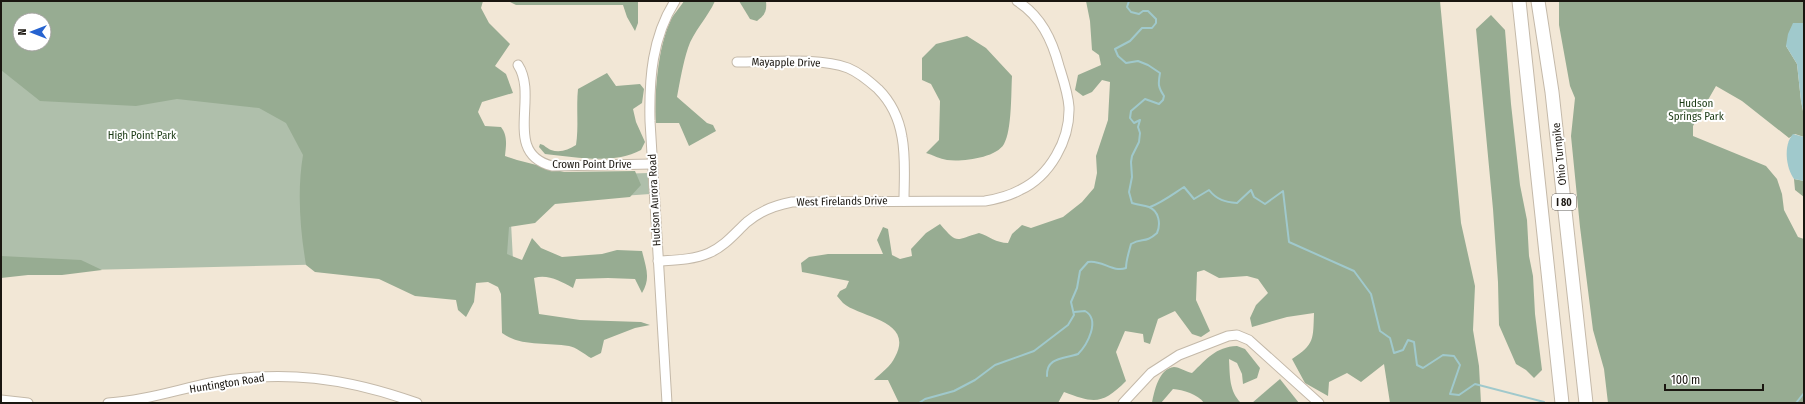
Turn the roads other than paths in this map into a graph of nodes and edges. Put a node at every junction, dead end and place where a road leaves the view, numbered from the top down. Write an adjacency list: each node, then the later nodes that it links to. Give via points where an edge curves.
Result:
1 (675, 1): 7 (street, Hudson Aurora Road, via 664,23 652,62)
2 (1017, 1): 8 (street, West Firelands Drive, via 1037,18 1051,40 1066,92 1069,108 1066,131 1057,154 1033,183 1002,198 972,201)
3 (1519, 1): 17 (highway, I 80)
4 (1538, 1): 18 (highway, Ohio Turnpike / I 80, via 1552,92)
5 (737, 62): 8 (street, Mayapple Drive, via 826,62 848,68 871,82 887,100 900,127 904,150)
6 (518, 65): 7 (street, Crown Point Drive, via 524,77 525,141 529,152 537,160 552,166)
7 (652, 164): 9 (street, Hudson Aurora Road)
8 (904, 201): 9 (street, West Firelands Drive, via 784,203 754,217 729,240 709,253 687,259)
9 (658, 262): 15 (street, Hudson Aurora Road)
10 (1, 400): 12 (street)
11 (1126, 402): 16 (street, via 1151,373 1164,363 1217,339 1237,335 1248,340)
12 (28, 403)
13 (108, 403): 14 (street, Huntington Road, via 268,376 306,377 343,382)
14 (416, 403)
15 (667, 403)
16 (1319, 403)
17 (1562, 403)
18 (1586, 403)

